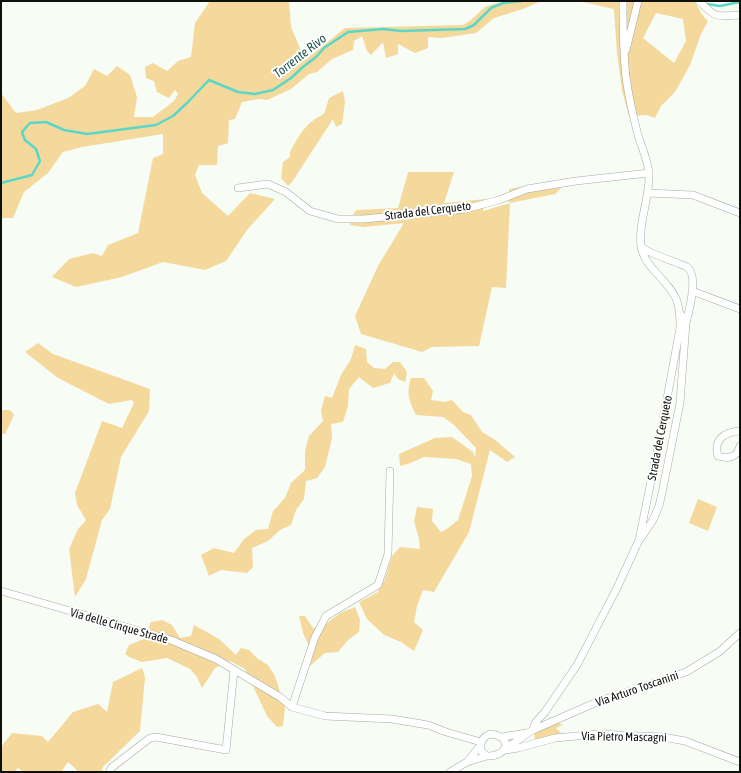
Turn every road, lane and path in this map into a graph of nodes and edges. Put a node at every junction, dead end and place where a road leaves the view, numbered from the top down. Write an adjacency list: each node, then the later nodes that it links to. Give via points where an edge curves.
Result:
1 (624, 1): 5 (street, Strada del Cerqueto)
2 (638, 1): 5 (street)
3 (699, 1): 4 (street, via 714,15)
4 (740, 15)
5 (624, 56): 6 (street, Strada del Cerqueto, via 636,128)
6 (649, 173): 7 (street, Strada del Cerqueto, via 527,189 464,209 364,219 338,219 310,211 286,192 268,184); 8 (street, Strada del Cerqueto)
7 (238, 188)
8 (648, 193): 9 (street, via 693,195); 10 (street, Strada del Cerqueto, via 641,235)
9 (740, 213)
10 (642, 247): 11 (street, Strada del Cerqueto, via 687,266 693,276); 13 (street, Strada del Cerqueto, via 649,263 677,301)
11 (692, 291): 12 (street); 14 (street, Strada del Cerqueto)
12 (740, 309)
13 (680, 312): 14 (street, Strada del Cerqueto); 19 (street, Strada del Cerqueto, via 680,328)
14 (686, 323): 19 (street, Strada del Cerqueto, via 680,403 663,488 653,520)
15 (740, 427): 16 (street)
16 (740, 431): 17 (street, via 727,432 718,441 716,450 718,456 730,458 736,455)
17 (740, 446)
18 (390, 471): 23 (street, via 388,554 378,585 326,616 315,637)
19 (640, 540): 24 (street, Strada del Cerqueto, via 577,665)
20 (1, 591): 22 (street, Via delle Cinque Strade, via 171,640 216,659)
21 (740, 633): 24 (street, Via Arturo Toscanini, via 720,652 686,672 597,702)
22 (234, 670): 23 (street, Via delle Cinque Strade); 33 (street, via 226,750 150,738 111,768)
23 (292, 707): 27 (street, Via delle Cinque Strade, via 325,716 392,719 428,726)
24 (530, 732): 25 (street, Via Arturo Toscanini); 26 (street, Via Arturo Toscanini)
25 (505, 736): 26 (street, Via Pietro Mascagni); 27 (street, via 490,734); 29 (street)
26 (517, 742): 28 (street, Via Pietro Mascagni); 29 (street, Via Arturo Toscanini)
27 (481, 744): 30 (street, via 482,752); 32 (street)
28 (528, 745): 29 (street, Via Pietro Mascagni); 31 (street, Via Pietro Mascagni, via 555,738 598,734 663,736)
29 (505, 748): 30 (street)
30 (487, 756): 32 (street)
31 (740, 762)
32 (464, 766): 34 (street)
33 (110, 772)
34 (450, 772)

